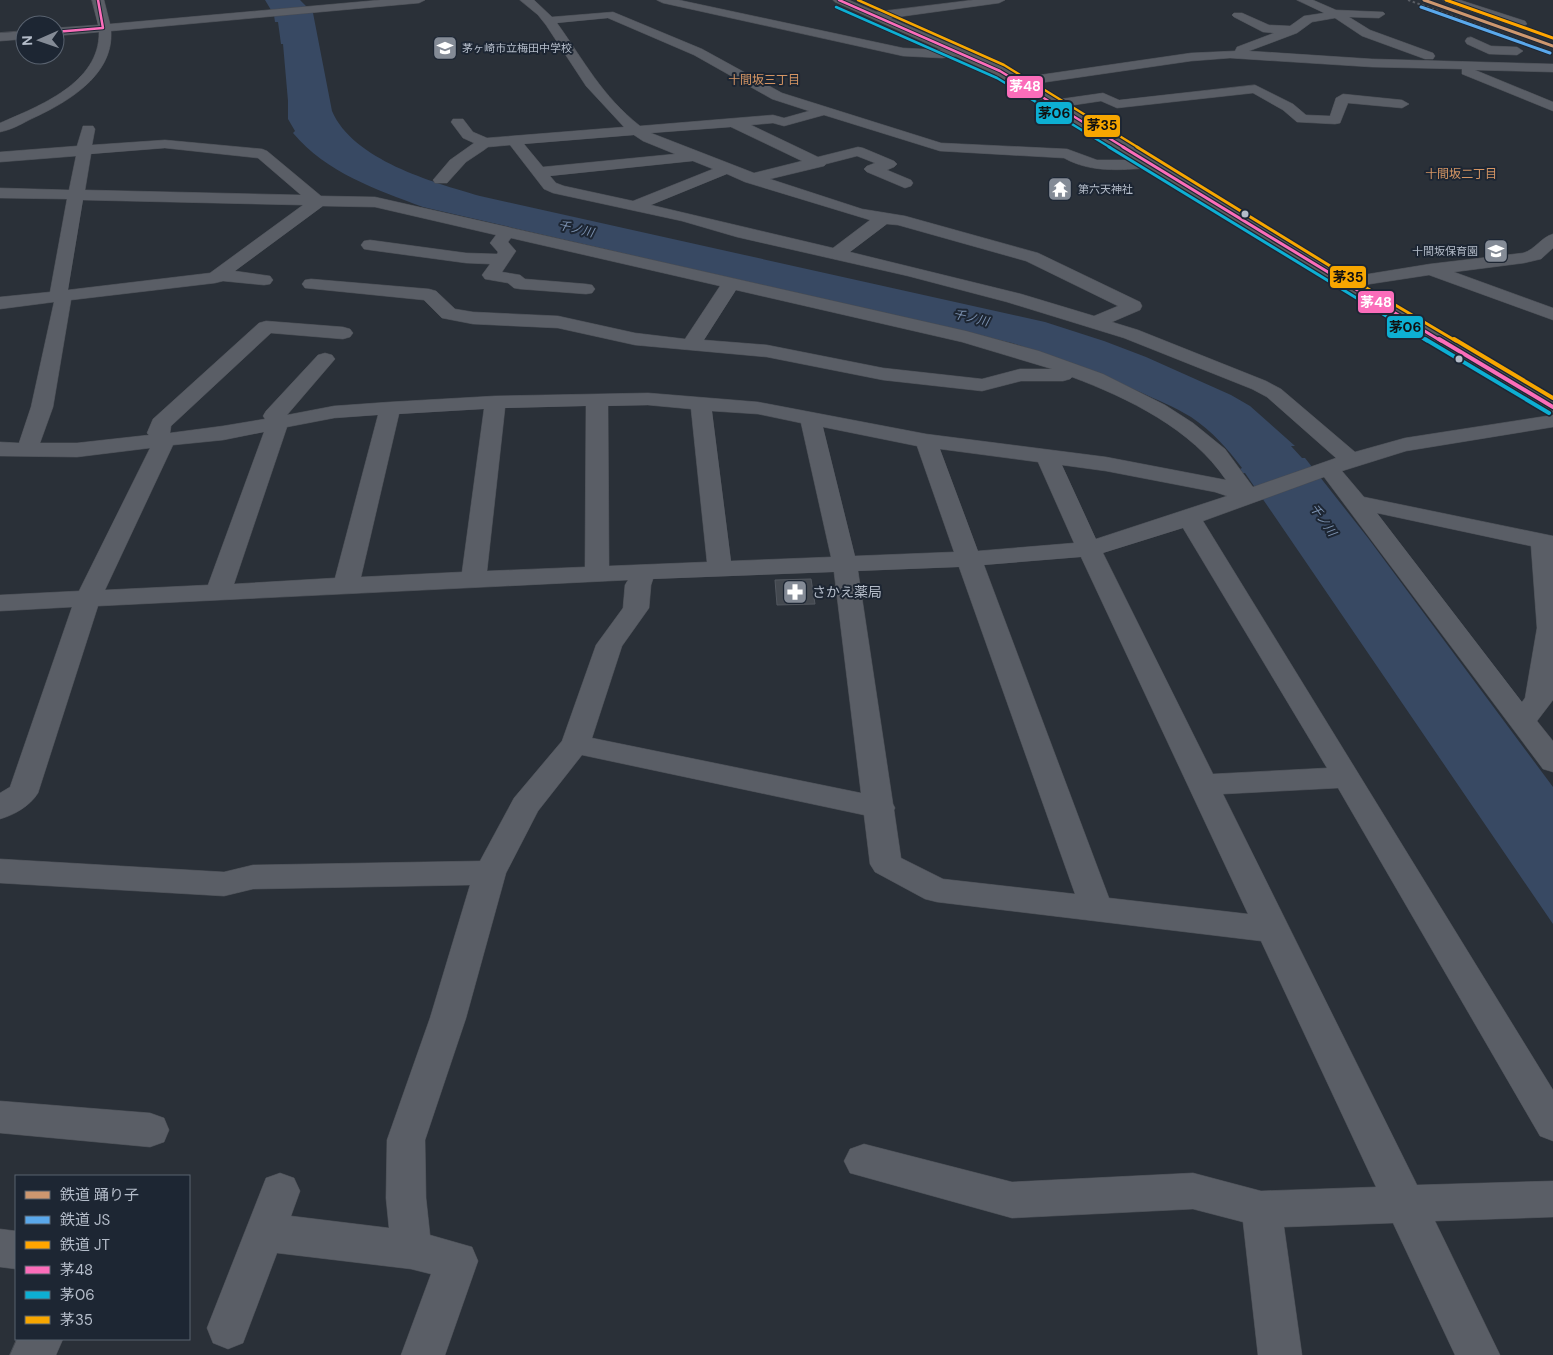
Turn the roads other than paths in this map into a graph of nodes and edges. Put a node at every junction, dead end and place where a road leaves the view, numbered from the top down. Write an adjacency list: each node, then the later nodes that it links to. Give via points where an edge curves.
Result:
1 (98, 0): 15 (street)
2 (419, 0): 15 (street)
3 (526, 0): 13 (street)
4 (663, 0): 22 (street, via 903,52)
5 (838, 0): 11 (highway)
6 (999, 0): 11 (street)
7 (1303, 0): 9 (street)
8 (1449, 0): 14 (street)
9 (1336, 13): 10 (street); 16 (street, via 1308,20); 21 (street, via 1366,33)
10 (1379, 14)
11 (876, 16): 22 (highway)
12 (1238, 16): 16 (street, via 1267,29)
13 (548, 21): 33 (street, via 609,14 698,52 777,96); 38 (street, via 586,78)
14 (1521, 24)
15 (103, 28): 17 (street); 36 (street, via 105,37 96,64 80,85 62,98)
16 (1293, 30): 23 (street)
17 (65, 31)
18 (15, 36): 19 (street)
19 (0, 37)
20 (1471, 40): 27 (street, via 1484,49 1517,51)
21 (1389, 43): 25 (street); 26 (street)
22 (960, 52): 29 (highway)
23 (1230, 54): 24 (street); 25 (street)
24 (1206, 56): 28 (street); 29 (street)
25 (1412, 64): 26 (street)
26 (1452, 65): 27 (street); 32 (street)
27 (1553, 67)
28 (1231, 68)
29 (1019, 82): 30 (highway)
30 (1054, 104): 31 (street, via 1103,97 1117,104 1255,88 1302,119 1335,120 1342,98); 45 (highway)
31 (1402, 104)
32 (1553, 107)
33 (824, 111): 35 (street, via 784,122 773,118); 45 (street, via 940,147 1067,154 1079,161 1110,166)
34 (458, 122): 40 (street, via 468,135)
35 (732, 122): 38 (street); 44 (street)
36 (0, 128)
37 (88, 130): 41 (street)
38 (635, 130): 39 (street); 43 (street)
39 (514, 141): 40 (street); 47 (street)
40 (485, 142): 48 (street, via 452,165)
41 (84, 150): 42 (street); 52 (street); 53 (street, via 164,144 262,154)
42 (0, 156)
43 (695, 157): 46 (street); 47 (street)
44 (819, 163): 49 (street); 50 (street, via 858,151 890,164 872,169)
45 (1150, 163): 64 (highway)
46 (727, 169): 49 (street); 54 (street)
47 (540, 172): 54 (street, via 550,186 559,190)
48 (442, 180)
49 (751, 180): 55 (street)
50 (905, 183)
51 (0, 193): 52 (street)
52 (76, 196): 53 (street); 68 (street)
53 (318, 202): 56 (street, via 393,205); 62 (street)
54 (634, 206): 59 (street)
55 (881, 220): 59 (street); 71 (street, via 899,220 1032,257 1133,306)
56 (504, 233): 60 (street, via 500,243 508,251); 67 (street)
57 (1553, 239): 61 (street, via 1535,255 1524,258)
58 (370, 245): 60 (street)
59 (836, 254): 71 (street, via 920,273)
60 (501, 260): 67 (street, via 491,275 514,279 520,284)
61 (1430, 268): 64 (street); 70 (street)
62 (220, 275): 63 (street); 68 (street)
63 (264, 280)
64 (1344, 282): 77 (highway)
65 (312, 284): 67 (street, via 429,296 449,314 473,318)
66 (730, 284): 67 (street); 72 (street); 73 (street, via 966,337 1018,351)
67 (586, 289): 72 (street, via 614,335)
68 (58, 296): 69 (street); 85 (street, via 63,302 42,407)
69 (0, 304)
70 (1553, 314)
71 (1097, 322): 87 (street, via 1260,385 1274,393)
72 (691, 346): 73 (street, via 766,351 883,374 982,385 1034,374)
73 (1092, 378): 89 (street, via 1174,419 1214,450)
74 (597, 399): 75 (street); 76 (street); 98 (street)
75 (495, 402): 78 (street); 99 (street)
76 (701, 403): 79 (street, via 758,408); 96 (street)
77 (1553, 407)
78 (390, 408): 81 (street, via 334,412); 100 (street)
79 (811, 420): 83 (street); 95 (street)
80 (1553, 421): 87 (street, via 1405,445)
81 (278, 423): 82 (street); 82 (street, via 274,416 339,339 266,327 162,424 158,433); 101 (street)
82 (164, 440): 85 (street, via 77,450); 102 (street)
83 (926, 441): 86 (street); 94 (street)
84 (0, 449): 85 (street)
85 (27, 450)
86 (1046, 455): 89 (street, via 1221,486); 93 (street)
87 (1352, 461): 88 (street)
88 (1328, 468): 89 (street); 90 (street)
89 (1249, 497): 91 (street)
90 (1356, 502): 92 (street); 104 (street)
91 (1189, 518): 93 (street); 107 (street)
92 (1548, 542): 104 (street, via 1550,628 1539,700)
93 (1089, 549): 94 (street); 108 (street)
94 (970, 558): 95 (street); 113 (street)
95 (845, 564): 96 (street); 110 (street)
96 (720, 568): 97 (street)
97 (644, 573): 98 (street); 105 (street, via 638,585 636,608 609,645)
98 (597, 574): 99 (street)
99 (474, 579): 100 (street)
100 (346, 586): 101 (street)
101 (218, 592): 102 (street)
102 (88, 598): 103 (street); 109 (street, via 23,793)
103 (0, 603)
104 (1522, 720): 106 (street)
105 (575, 744): 110 (street); 112 (street, via 525,806)
106 (1553, 762)
107 (1348, 777): 108 (street); 116 (street)
108 (1203, 785): 114 (street)
109 (0, 808)
110 (880, 808): 113 (street, via 886,864 937,890)
111 (0, 871): 112 (street, via 224,884 253,877)
112 (490, 873): 126 (street, via 448,1018 406,1140 406,1198)
113 (1096, 908): 114 (street)
114 (1273, 930): 121 (street)
115 (0, 1117): 117 (street)
116 (1553, 1124)
117 (150, 1130)
118 (864, 1160): 122 (street, via 1012,1200 1194,1192)
119 (280, 1191): 123 (street)
120 (1553, 1199): 121 (street)
121 (1405, 1205): 122 (street); 132 (street)
122 (1261, 1209): 131 (street)
123 (264, 1232): 126 (street); 127 (street)
124 (0, 1248): 125 (street)
125 (15, 1250)
126 (411, 1250): 130 (street, via 457,1261)
127 (228, 1328)
128 (40, 1340): 129 (street)
129 (32, 1355)
130 (423, 1355)
131 (1280, 1355)
132 (1478, 1355)

